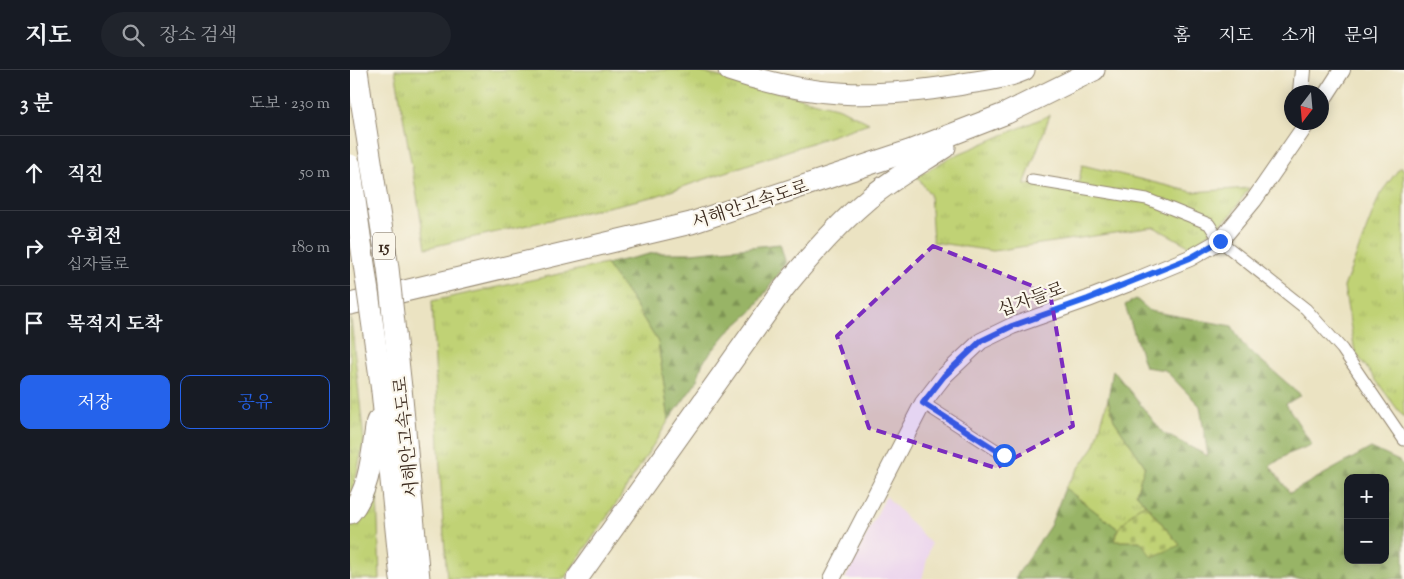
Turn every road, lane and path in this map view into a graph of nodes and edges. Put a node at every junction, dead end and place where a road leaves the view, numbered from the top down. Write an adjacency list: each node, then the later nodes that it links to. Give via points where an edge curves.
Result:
1 (356, 70): 17 (highway, 서해안고속도로 / 15, bridge, via 388,268)
2 (728, 70): 3 (highway, via 810,91 867,94 907,92)
3 (1024, 70)
4 (1094, 70): 9 (highway, 서해안고속도로)
5 (1303, 70): 7 (main road)
6 (1342, 70): 8 (main road)
7 (1302, 85)
8 (1329, 90)
9 (1007, 113): 16 (highway, 서해안고속도로, via 909,151 691,223); 24 (highway, via 904,173 876,194 807,259)
10 (1296, 130): 12 (main road)
11 (1303, 130): 12 (main road, 십자들로)
12 (1294, 143): 15 (main road, 십자들로)
13 (350, 166): 17 (highway, 서해안고속도로 / 15, bridge)
14 (1032, 180): 15 (street, via 1147,198 1209,224)
15 (1220, 241): 18 (main road, 십자들로, via 1190,258 981,341 944,376); 19 (street, via 1306,309 1342,350)
16 (350, 304)
17 (391, 389): 21 (highway, via 365,483); 22 (highway, 서해안고속도로 / 15); 23 (highway, 서해안고속도로 / 15)
18 (923, 403): 20 (street); 25 (main road, 십자들로)
19 (1404, 440)
20 (1004, 455)
21 (350, 513)
22 (401, 579)
23 (420, 579)
24 (577, 579)
25 (832, 579)

